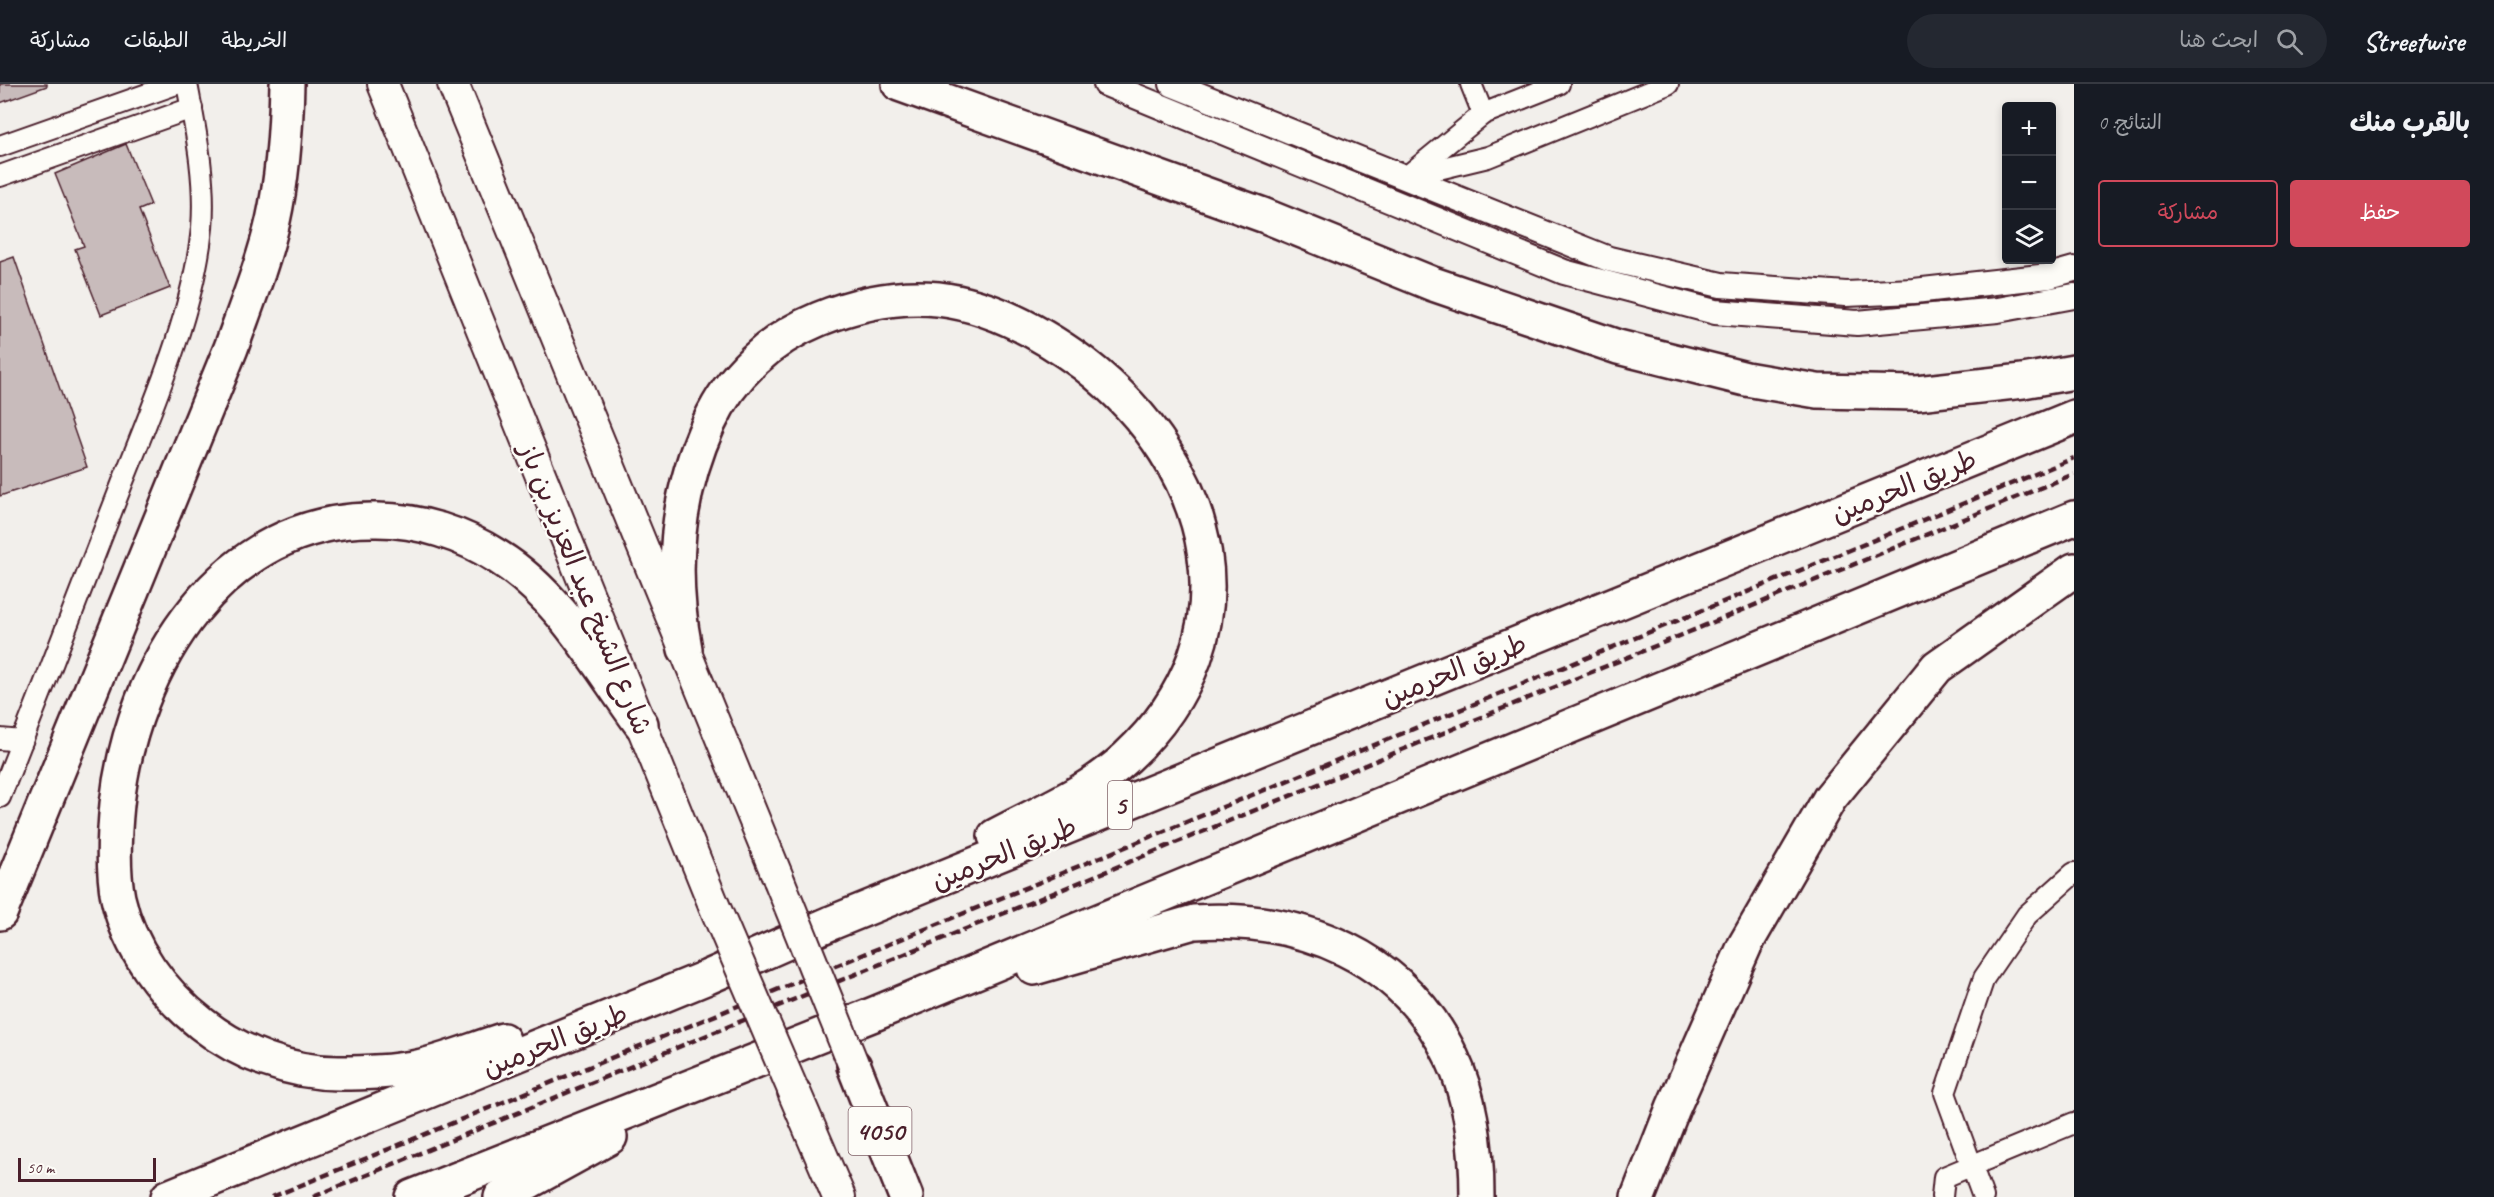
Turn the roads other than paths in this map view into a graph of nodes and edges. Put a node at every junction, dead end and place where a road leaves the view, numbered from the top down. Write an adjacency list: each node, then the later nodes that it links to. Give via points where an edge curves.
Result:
1 (176, 84): 14 (street)
2 (187, 84): 12 (street)
3 (287, 84): 29 (highway, via 278,192 255,281)
4 (383, 84): 24 (main road, شارع الشيخ عبد العزيز بن باز)
5 (453, 84): 23 (main road)
6 (899, 84): 19 (highway, via 1263,215 1433,284 1618,346 1746,379 1817,391 1917,393)
7 (1106, 84): 18 (street, via 1564,272 1715,312 1857,323 1998,310)
8 (1172, 84): 16 (street)
9 (1471, 84): 13 (street)
10 (1559, 84): 13 (street)
11 (1668, 84): 16 (street, via 1488,157)
12 (192, 108): 15 (street); 26 (street, via 203,199 193,284 154,404)
13 (1483, 114): 16 (street)
14 (0, 146)
15 (0, 176)
16 (1405, 177): 17 (street, via 1609,260 1721,285 1846,294 1914,291 2049,276)
17 (2074, 269)
18 (2074, 296)
19 (2074, 372)
20 (2074, 417): 30 (highway, طريق الحرمين / 5)
21 (2074, 518): 32 (highway)
22 (2074, 570): 45 (highway, via 1937,667 1830,798 1745,945)
23 (685, 649): 30 (highway, via 677,595 678,540 687,486 706,430 730,387 758,357 790,333 832,314 899,299 939,299 978,308 1022,326 1070,354 1113,389 1160,442 1183,480 1203,543 1206,608 1190,668 1156,726 1096,782); 33 (main road, bridge)
24 (641, 724): 31 (highway, via 554,605 497,556 451,534 407,522 344,521 300,532 254,554 213,588 177,633 149,684 130,735 119,789 114,843 118,896 145,961 190,1015 250,1053 317,1072 413,1068); 35 (main road, شارع الشيخ عبد العزيز بن باز, bridge)
25 (0, 739): 26 (street)
26 (22, 741): 27 (street)
27 (0, 797)
28 (2074, 873): 37 (street, via 2027,915 1984,978 1945,1093)
29 (0, 913)
30 (831, 923): 31 (highway, طريق الحرمين / 5)
31 (708, 977): 39 (highway, طريق الحرمين / 5)
32 (874, 1014): 34 (highway); 44 (highway, via 1194,922 1242,920 1313,935 1354,953 1391,977 1439,1036 1452,1058 1470,1119)
33 (854, 1066): 43 (highway, 4050)
34 (734, 1068): 40 (highway); 41 (highway)
35 (794, 1092): 42 (highway)
36 (2074, 1122): 37 (street)
37 (1970, 1166): 38 (street); 48 (street)
38 (1944, 1177): 46 (street); 47 (street)
39 (168, 1197)
40 (412, 1197)
41 (501, 1197)
42 (839, 1197)
43 (906, 1197)
44 (1477, 1197)
45 (1638, 1197)
46 (1942, 1197)
47 (1953, 1197)
48 (1983, 1197)

